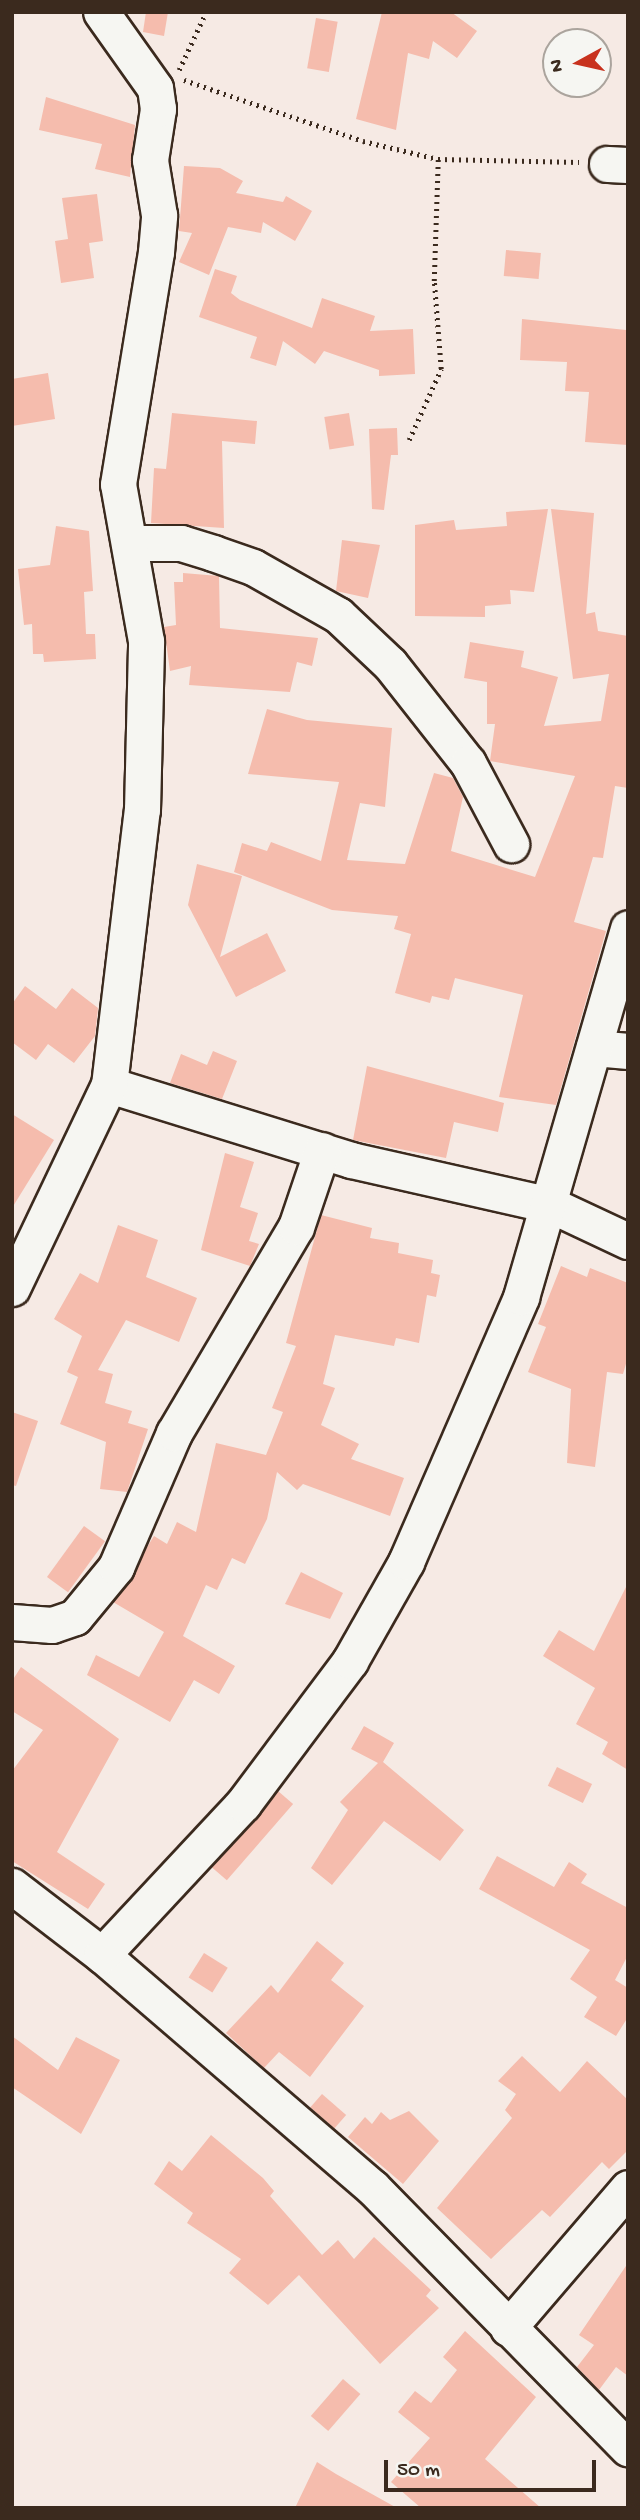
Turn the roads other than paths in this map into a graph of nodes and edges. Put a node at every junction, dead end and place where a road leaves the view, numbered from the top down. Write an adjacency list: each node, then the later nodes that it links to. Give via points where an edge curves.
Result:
1 (101, 12): 2 (street, via 155,88 158,109 150,160 159,215 156,252 118,484)
2 (129, 543): 3 (street, via 181,543 213,553 253,567 338,615 390,664 468,763); 6 (street, via 146,641 144,763)
3 (511, 844)
4 (628, 928): 5 (street)
5 (611, 1049): 8 (street, via 567,1127)
6 (109, 1085): 7 (street); 10 (street)
7 (322, 1150): 8 (street); 11 (street, via 296,1227 174,1433 116,1567 75,1616 52,1625)
8 (551, 1205): 9 (street); 13 (street, via 521,1297 411,1550 349,1661 243,1804)
9 (628, 1241)
10 (12, 1288)
11 (12, 1622)
12 (12, 1886): 13 (street)
13 (103, 1955): 15 (street, via 372,2187)
14 (628, 2188): 15 (street)
15 (508, 2328): 16 (street)
16 (628, 2448)

